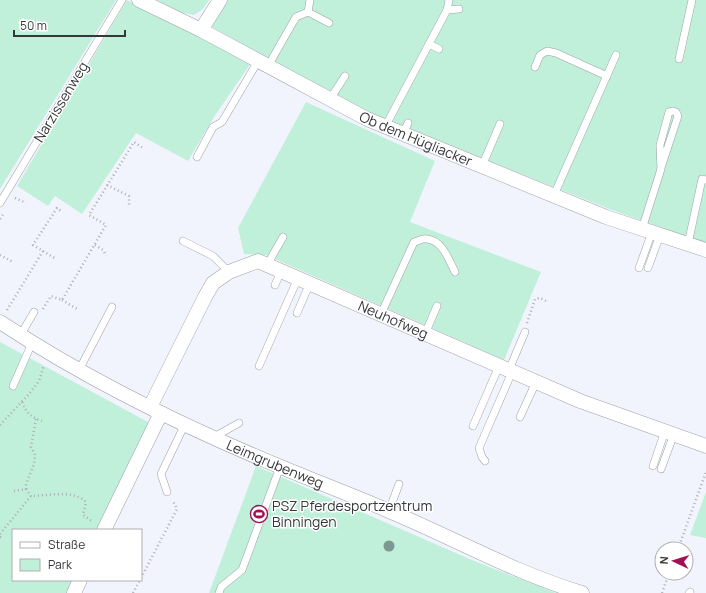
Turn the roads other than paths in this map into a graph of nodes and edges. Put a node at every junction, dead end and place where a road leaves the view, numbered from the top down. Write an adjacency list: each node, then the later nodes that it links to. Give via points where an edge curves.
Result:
1 (122, 0): 28 (lane, Narzissenweg)
2 (139, 0): 11 (street, Ob dem Hügliacker)
3 (220, 0): 11 (street)
4 (310, 0): 9 (lane)
5 (449, 0): 8 (lane)
6 (692, 0): 15 (lane)
7 (459, 9): 8 (lane)
8 (447, 10): 12 (lane)
9 (308, 12): 10 (lane); 16 (lane, via 296,17)
10 (329, 23)
11 (202, 30): 16 (street, Ob dem Hügliacker)
12 (429, 44): 13 (lane); 22 (lane, via 414,65)
13 (439, 49)
14 (616, 55): 19 (lane)
15 (679, 59)
16 (263, 64): 20 (street, Ob dem Hügliacker); 23 (lane, via 222,122 213,127)
17 (535, 67): 19 (lane, via 540,54 551,52)
18 (345, 76): 20 (lane)
19 (607, 76): 27 (lane)
20 (330, 99): 22 (street, Ob dem Hügliacker)
21 (500, 124): 24 (lane)
22 (385, 127): 24 (street, Ob dem Hügliacker, via 405,128)
23 (197, 157)
24 (482, 166): 27 (street, Ob dem Hügliacker)
25 (660, 171): 25 (lane, via 660,145 669,112 673,111 678,116); 29 (lane)
26 (706, 180): 32 (lane, via 702,179)
27 (554, 195): 29 (street, Ob dem Hügliacker, via 606,217)
28 (0, 203)
29 (651, 232): 32 (street, Ob dem Hügliacker); 35 (lane); 36 (lane)
30 (283, 237): 34 (lane)
31 (183, 241): 38 (lane, via 213,256)
32 (688, 244): 33 (street, Ob dem Hügliacker)
33 (706, 250)
34 (267, 265): 37 (street, Neuhofweg); 38 (street, Neuhofweg, via 258,261)
35 (639, 268)
36 (648, 268)
37 (281, 271): 40 (street, Neuhofweg); 41 (lane)
38 (229, 272): 56 (street, Neuhofweg, via 213,283 205,297)
39 (455, 272): 46 (lane, via 443,249 436,242 426,239 414,242)
40 (304, 281): 45 (lane); 46 (street, Neuhofweg); 51 (lane)
41 (275, 285)
42 (437, 306): 49 (lane)
43 (112, 307): 53 (lane)
44 (34, 312): 50 (lane)
45 (296, 313)
46 (381, 314): 49 (street, Neuhofweg)
47 (2, 319): 50 (street, Leimgrubenweg)
48 (525, 332): 52 (lane)
49 (425, 334): 52 (street, Neuhofweg)
50 (26, 339): 53 (street, Leimgrubenweg); 55 (lane)
51 (259, 366)
52 (507, 369): 54 (street, Neuhofweg); 60 (lane); 64 (lane, via 479,448)
53 (79, 370): 56 (street, Leimgrubenweg)
54 (536, 382): 57 (lane); 61 (street, Neuhofweg)
55 (12, 386)
56 (156, 410): 59 (street, Leimgrubenweg); 71 (street, Neuhofweg)
57 (520, 417)
58 (239, 423): 62 (lane)
59 (185, 424): 62 (street, Leimgrubenweg); 69 (lane, via 161,474)
60 (473, 426)
61 (669, 433): 63 (street, Neuhofweg); 65 (lane); 67 (lane)
62 (214, 437): 66 (street, Leimgrubenweg)
63 (706, 446)
64 (485, 461)
65 (653, 466)
66 (280, 467): 70 (street, Leimgrubenweg); 74 (lane, via 242,570 222,587)
67 (661, 468)
68 (399, 484): 70 (lane)
69 (167, 492)
70 (389, 511): 75 (street, Leimgrubenweg, via 509,566)
71 (104, 529)
72 (80, 581): 73 (street)
73 (74, 593)
74 (219, 593)
75 (582, 593)

